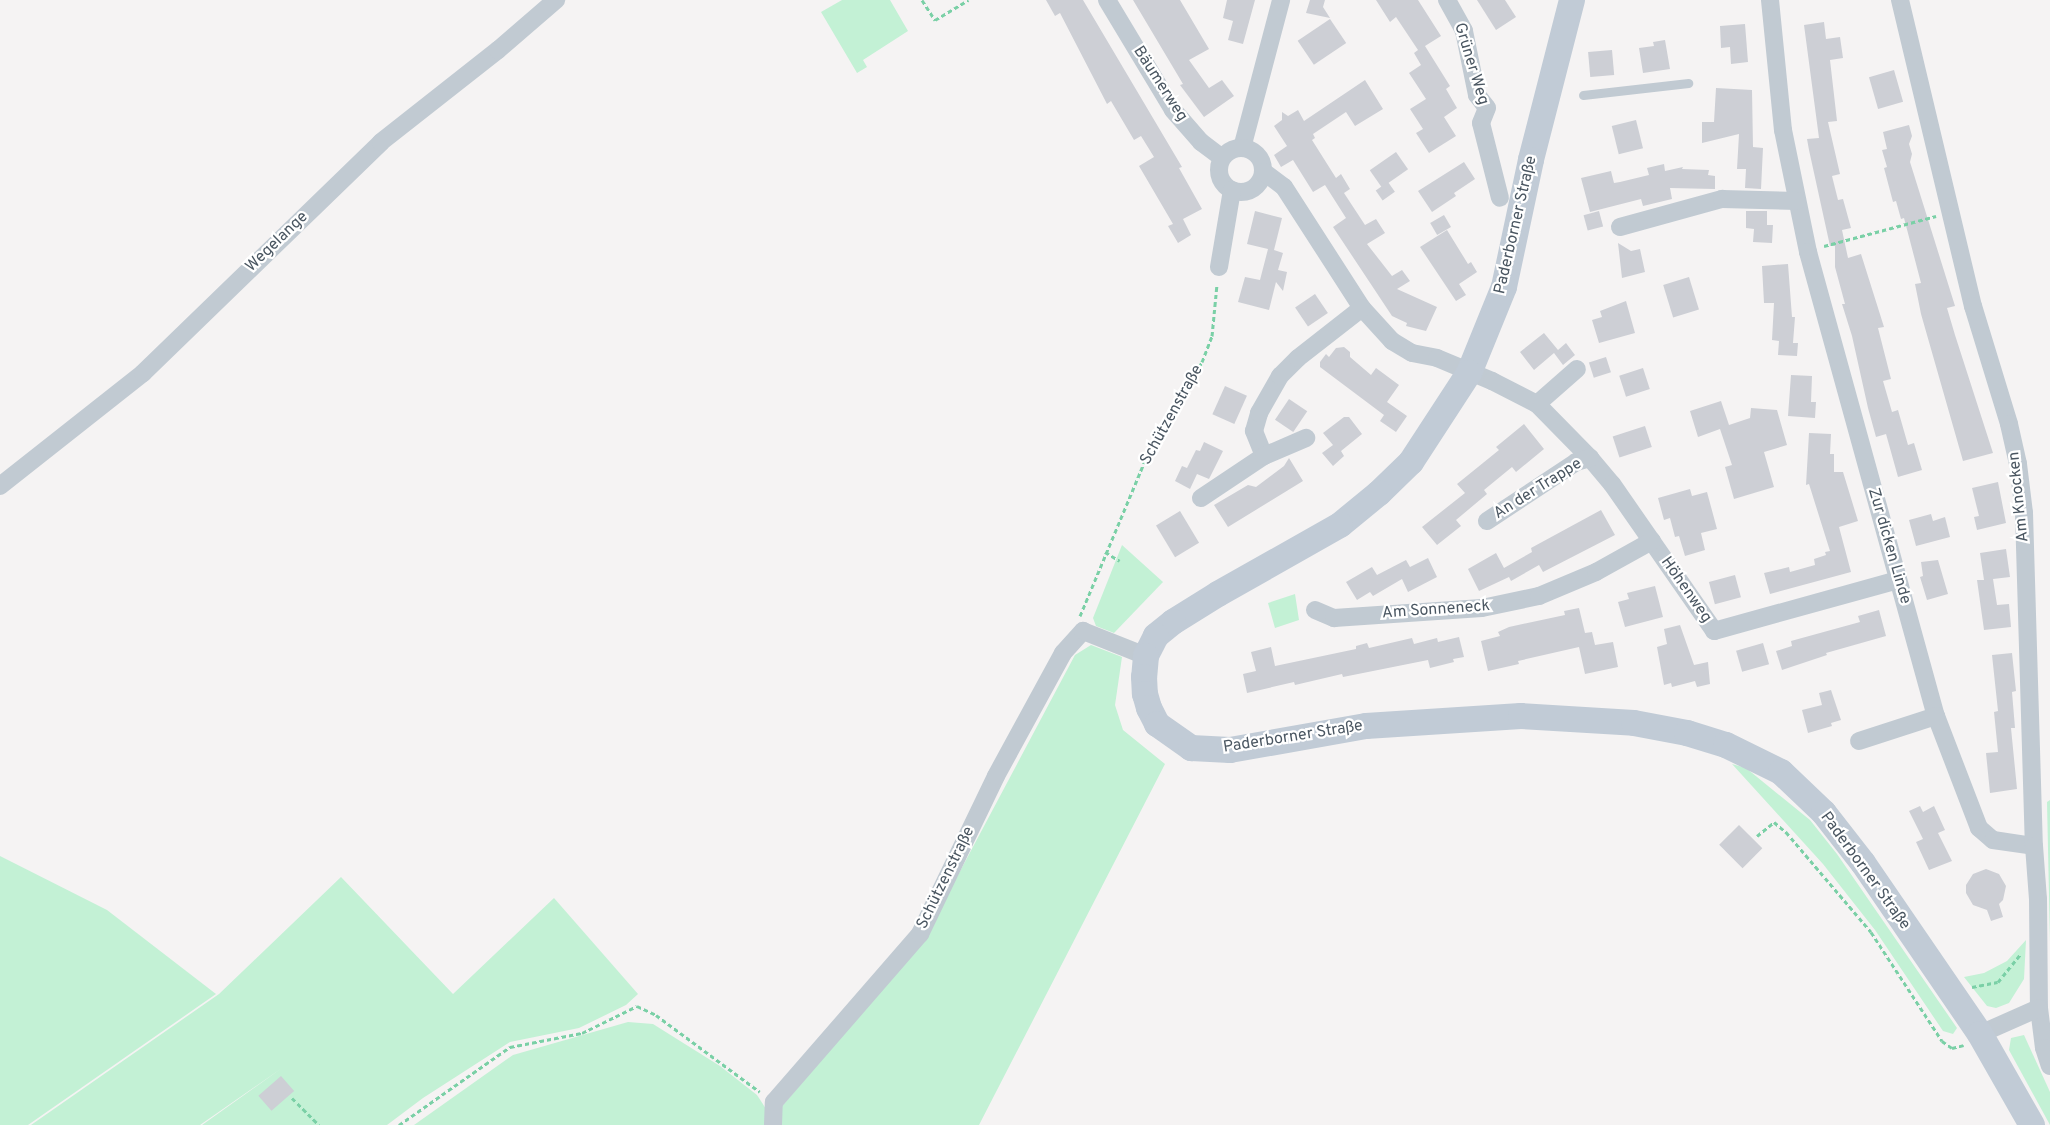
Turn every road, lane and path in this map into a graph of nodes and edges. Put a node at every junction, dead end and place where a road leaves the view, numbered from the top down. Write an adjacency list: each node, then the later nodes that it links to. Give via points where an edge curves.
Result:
1 (556, 0): 29 (street, Wegelange, via 381,142 143,373)
2 (922, 0): 3 (path, via 935,20)
3 (968, 0)
4 (1107, 0): 13 (street, Bäumerweg, via 1173,110 1200,142)
5 (1281, 0): 12 (street)
6 (1447, 0): 16 (street, Grüner Weg, via 1464,31 1477,95 1486,108 1481,123)
7 (1572, 0): 24 (main road, Paderborner Straße, via 1531,160 1504,287)
8 (1770, 0): 17 (street, Zur dicken Linde, via 1783,130)
9 (1899, 0): 18 (street, Am Knocken)
10 (1688, 83): 11 (lane)
11 (1583, 95)
12 (1242, 148): 13 (street); 14 (street, via 1256,153)
13 (1222, 158): 15 (street, via 1219,173)
14 (1264, 172): 15 (street, via 1259,183 1249,190); 22 (street, via 1284,187)
15 (1232, 190): 21 (street)
16 (1500, 198)
17 (1797, 201): 19 (street, via 1722,199); 35 (street, Zur dicken Linde)
18 (1952, 212): 20 (path); 42 (street, Am Knocken, via 1973,306 2009,424 2024,513)
19 (1620, 227)
20 (1821, 247)
21 (1219, 267): 33 (path, Schützenstraße, via 1212,336 1202,362 1152,444)
22 (1362, 308): 24 (street, via 1392,341 1412,353 1437,358); 27 (street, via 1280,376 1259,413 1254,431)
23 (1577, 369): 25 (street)
24 (1470, 373): 25 (street, Höhenweg); 38 (main road, Paderborner Straße, via 1411,462 1379,494 1340,525 1173,622 1156,636)
25 (1537, 404): 28 (street, Höhenweg)
26 (1306, 438): 27 (street)
27 (1264, 456): 30 (street)
28 (1590, 458): 31 (street, An der Trappe, via 1576,462); 32 (street, Höhenweg)
29 (0, 486)
30 (1201, 498)
31 (1487, 521)
32 (1652, 541): 35 (street, Höhenweg, via 1714,631); 36 (street, Am Sonneneck, via 1596,572 1539,596 1482,608 1334,618)
33 (1105, 552): 34 (path); 37 (path, Schützenstraße, via 1080,617)
34 (1120, 561)
35 (1898, 580): 39 (street, Zur dicken Linde)
36 (1315, 609)
37 (1083, 631): 38 (street); 50 (street, Schützenstraße, via 1063,653 996,776 920,934)
38 (1146, 656): 44 (main road, Paderborner Straße, via 1145,694 1157,724 1191,748 1230,750 1366,726 1521,716 1634,723 1726,745 1781,772 1824,813)
39 (1936, 716): 40 (street); 42 (street, Zur dicken Linde, via 1979,828 1993,840)
40 (1859, 741)
41 (1758, 836): 47 (path, via 1774,822 1786,832 1871,932 1942,1041)
42 (2034, 846): 43 (street, Am Knocken)
43 (2037, 931): 44 (path, via 1998,982); 45 (street, Am Knocken)
44 (1953, 995): 46 (main road, Paderborner Straße)
45 (2039, 1008): 46 (street); 48 (street, Am Knocken)
46 (1980, 1034): 54 (main road, Paderborner Straße)
47 (1952, 1048)
48 (2050, 1066)
49 (291, 1098): 51 (path)
50 (774, 1102): 52 (path, via 656,1015 637,1006 582,1033 510,1047); 53 (street)
51 (319, 1125)
52 (399, 1125)
53 (773, 1125)
54 (2032, 1125)

